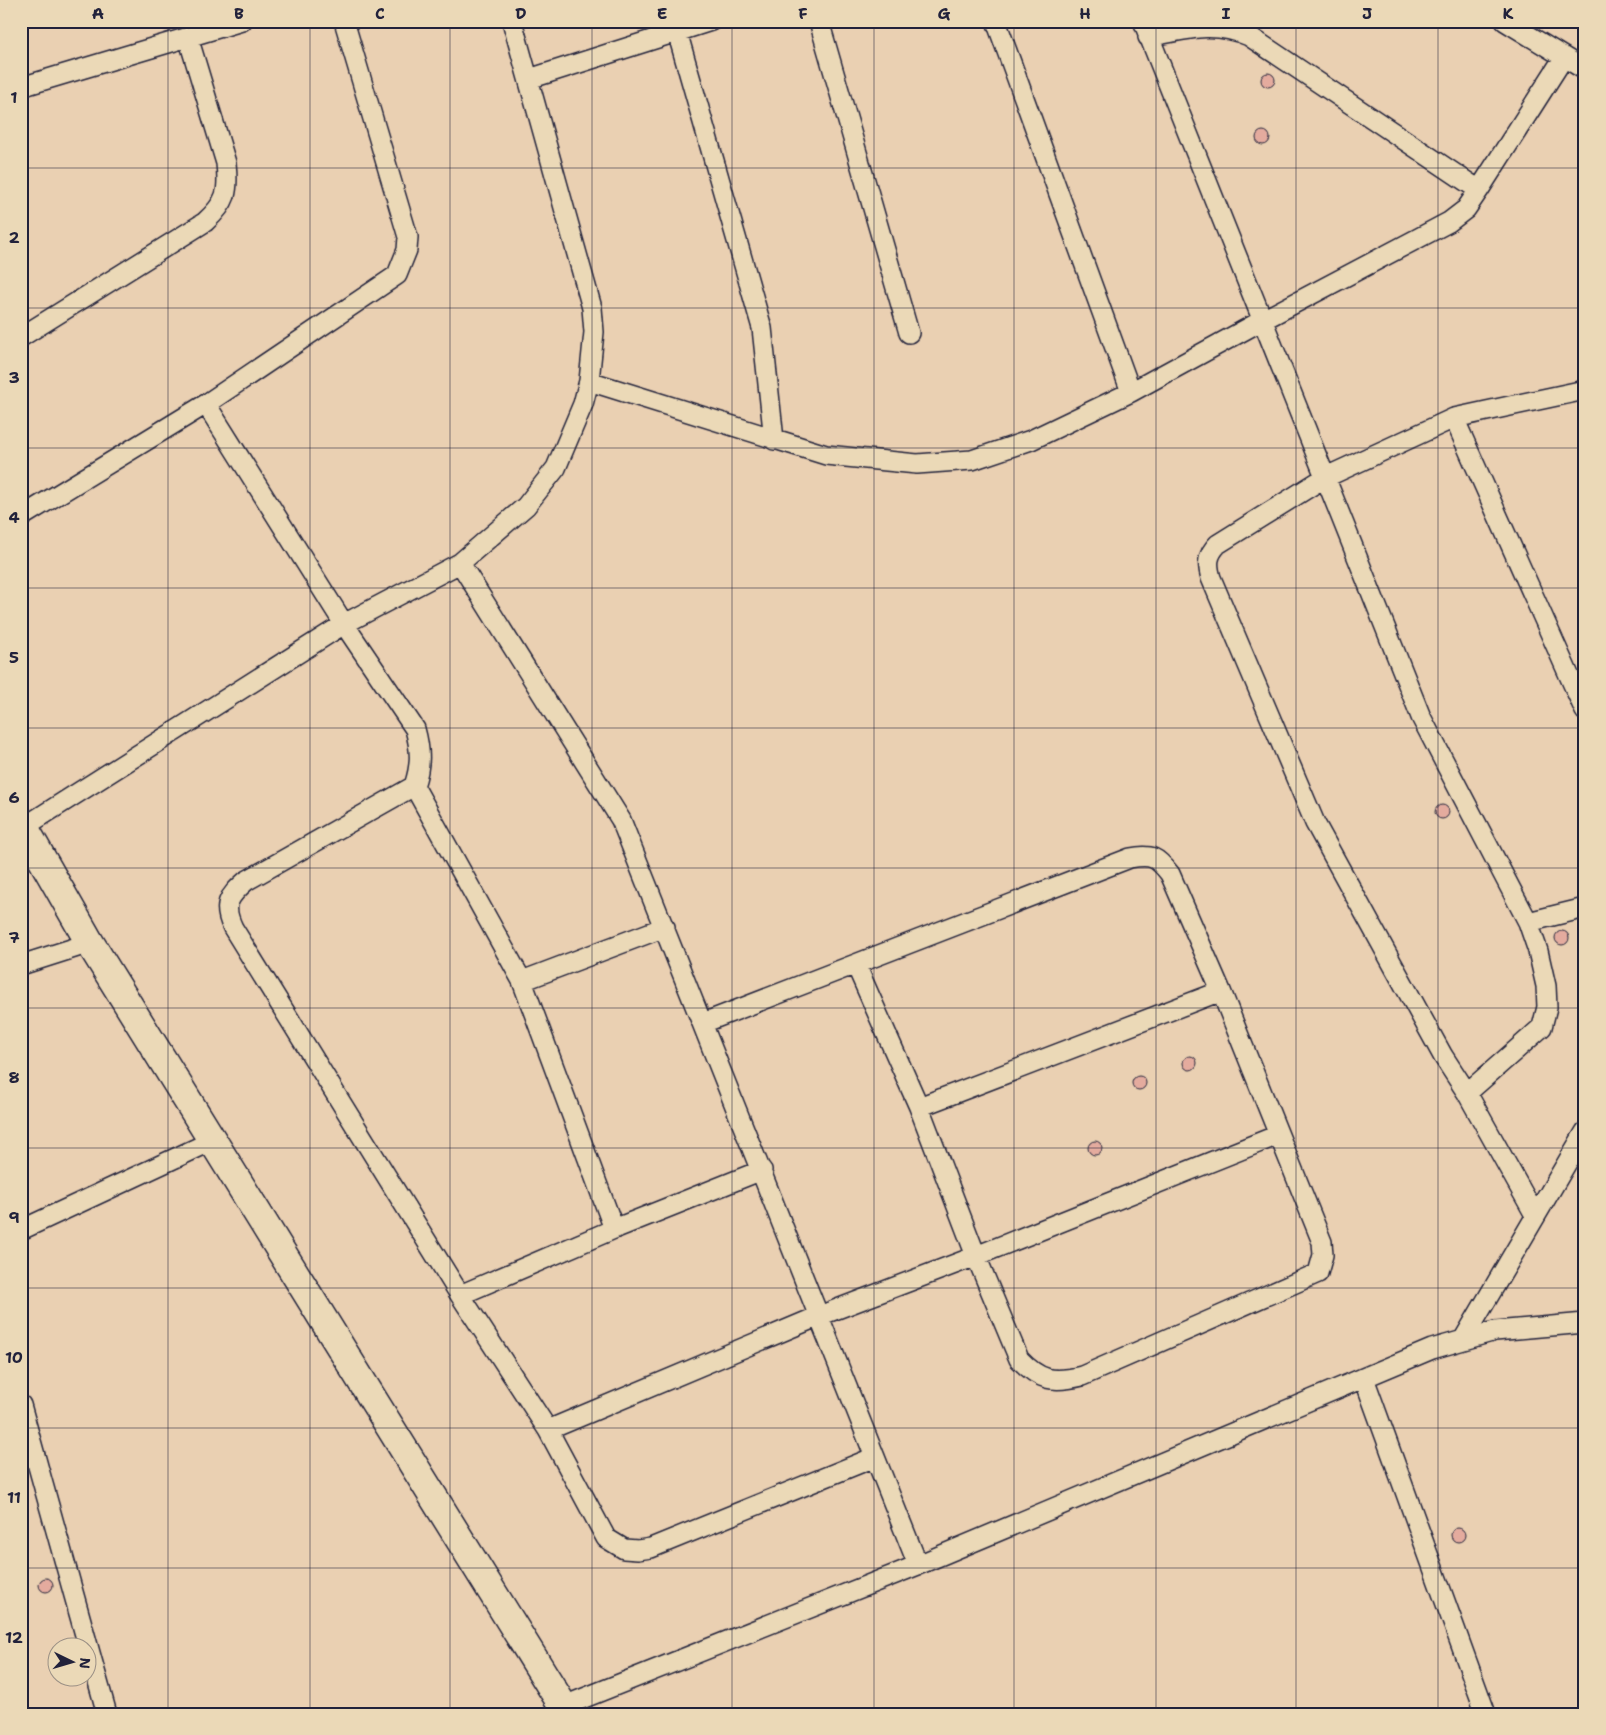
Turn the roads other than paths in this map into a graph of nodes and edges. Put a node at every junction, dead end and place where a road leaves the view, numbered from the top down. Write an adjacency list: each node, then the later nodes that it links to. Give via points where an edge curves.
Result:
1 (242, 21): 10 (street)
2 (344, 21): 22 (street, via 408,237 403,264 398,275)
3 (512, 21): 13 (street)
4 (711, 21): 8 (street)
5 (820, 21): 17 (street)
6 (996, 21): 21 (street)
7 (1505, 21): 11 (street)
8 (675, 27): 13 (street); 24 (street, via 762,328)
9 (1145, 29): 15 (street, via 1220,26 1249,36); 16 (street)
10 (188, 37): 14 (street); 18 (street, via 226,163 228,180 224,202 205,222)
11 (1564, 57): 12 (street); 15 (street)
12 (1585, 70)
13 (529, 79): 19 (street, via 592,308 594,332)
14 (21, 87)
15 (1479, 190): 16 (street, via 1466,210 1449,222)
16 (1261, 321): 21 (street); 25 (street)
17 (909, 333)
18 (21, 336)
19 (589, 381): 24 (street); 27 (street, via 580,412 556,468 526,506)
20 (1585, 390): 23 (street)
21 (1131, 392): 24 (street, via 1031,440 953,463 917,464 826,455)
22 (206, 404): 26 (street); 28 (street)
23 (1454, 418): 25 (street); 29 (street)
24 (774, 440)
25 (1324, 478): 33 (street, via 1421,717); 41 (street, via 1218,544 1211,551 1208,568 1315,823 1448,1065)
26 (21, 517)
27 (460, 563): 28 (street); 34 (street, via 610,800 635,851)
28 (344, 624): 30 (street, via 415,729 420,766); 31 (street)
29 (1585, 711)
30 (414, 786): 38 (street); 51 (street, via 246,881 232,893 227,906 233,928)
31 (23, 824): 35 (street)
32 (1585, 908): 33 (street)
33 (1528, 922): 41 (street, via 1546,986 1547,1007 1542,1027)
34 (665, 927): 38 (street); 40 (street)
35 (90, 943): 36 (street); 45 (street)
36 (21, 965)
37 (856, 965): 39 (street, via 1130,858 1151,857 1160,861 1170,874); 40 (street); 42 (street)
38 (522, 981): 48 (street)
39 (1220, 990): 42 (street); 44 (street)
40 (703, 1023): 46 (street)
41 (1467, 1092): 47 (street)
42 (919, 1107): 50 (street)
43 (1585, 1132): 47 (street)
44 (1278, 1134): 50 (street); 50 (street, via 1322,1242 1323,1255 1318,1273 1082,1376 1060,1381 1042,1377 1030,1371 1019,1359)
45 (214, 1140): 49 (street); 60 (street)
46 (762, 1170): 48 (street); 52 (street)
47 (1534, 1215): 54 (street)
48 (614, 1229): 51 (street)
49 (21, 1230)
50 (976, 1256): 52 (street)
51 (460, 1295): 57 (street)
52 (819, 1316): 57 (street); 58 (street)
53 (1585, 1323): 54 (street, via 1495,1331)
54 (1463, 1340): 55 (street, via 1432,1349)
55 (1364, 1378): 59 (street); 62 (street)
56 (21, 1405): 61 (street)
57 (548, 1430): 58 (street, via 606,1538 624,1549 651,1548)
58 (875, 1457): 59 (street)
59 (918, 1565): 60 (street)
60 (559, 1711)
61 (107, 1714)
62 (1486, 1714)

